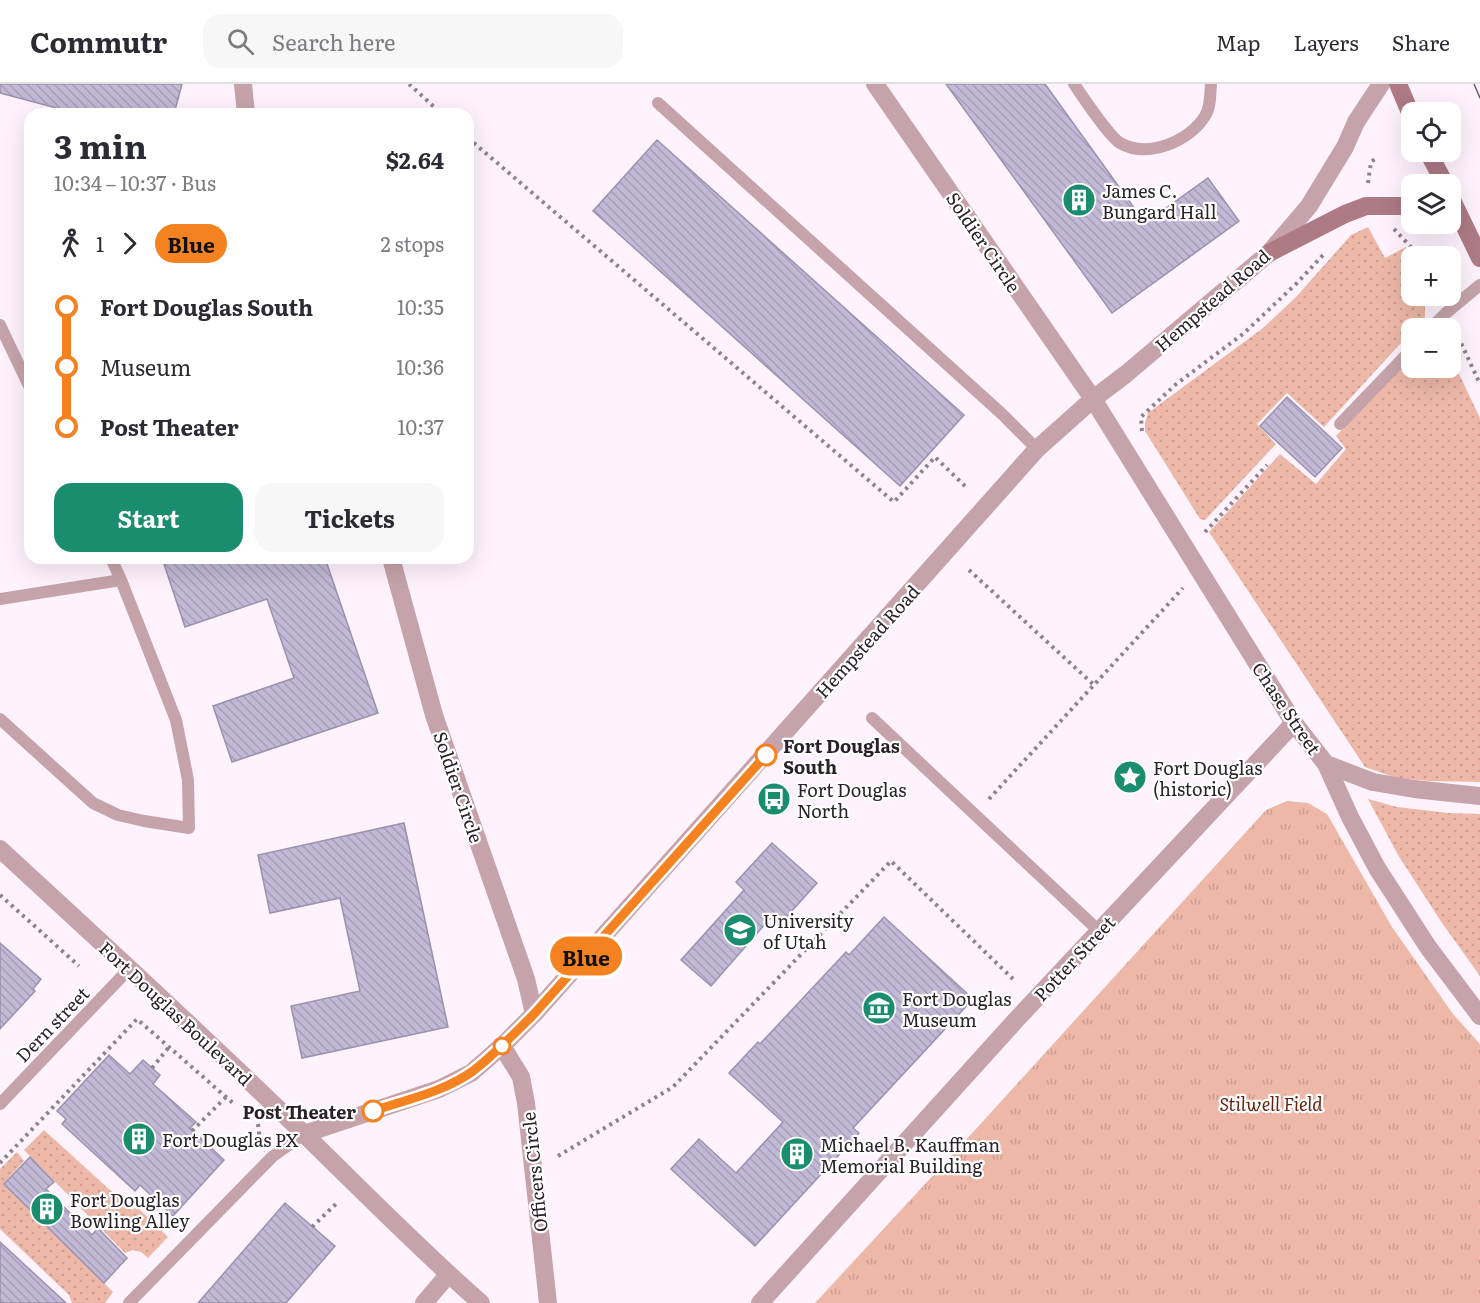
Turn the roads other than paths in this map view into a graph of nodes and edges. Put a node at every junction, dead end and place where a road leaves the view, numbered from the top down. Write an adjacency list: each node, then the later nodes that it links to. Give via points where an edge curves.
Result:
1 (243, 84): 9 (street)
2 (875, 84): 19 (street, Soldier Circle)
3 (1074, 84): 4 (lane, via 1119,143 1139,149 1165,146 1192,131 1206,115)
4 (1211, 84)
5 (1381, 84): 12 (street, Hempstead Road, via 1309,206)
6 (1398, 84): 7 (main road)
7 (1406, 102)
8 (658, 103): 21 (lane)
9 (245, 108)
10 (1401, 206): 12 (main road, via 1366,206)
11 (1461, 221): 13 (main road)
12 (1269, 253): 19 (street, Hempstead Road)
13 (1480, 258)
14 (1480, 285): 15 (lane)
15 (1441, 318)
16 (0, 324): 18 (lane)
17 (1401, 360): 20 (lane)
18 (24, 375)
19 (1093, 399): 21 (street, Hempstead Road); 28 (street, Chase Street)
20 (1340, 424)
21 (1036, 449): 34 (street, Hempstead Road)
22 (114, 564): 24 (lane)
23 (393, 564): 34 (street, Soldier Circle, via 435,715 526,979)
24 (121, 580): 25 (lane); 27 (lane, via 176,720 189,780 189,828 118,815 93,803)
25 (0, 599)
26 (872, 718): 32 (lane)
27 (0, 719)
28 (1294, 723): 29 (street, Chase Street); 32 (street, Potter Street)
29 (1326, 764): 30 (street, via 1373,782); 35 (street, Chase Street, via 1377,868 1428,947)
30 (1480, 796)
31 (0, 849): 33 (street, Fort Douglas Boulevard)
32 (1099, 931): 44 (street, Potter Street)
33 (130, 968): 37 (lane, Dern street); 38 (street, Fort Douglas Boulevard)
34 (534, 1014): 36 (street, Hempstead Road)
35 (1480, 1016)
36 (502, 1046): 38 (street, Hempstead Road, via 471,1072 440,1089); 43 (street, Officers Circle, via 521,1077 526,1103)
37 (0, 1104)
38 (304, 1134): 39 (street, Fort Douglas Boulevard); 40 (lane, via 273,1157)
39 (448, 1275): 41 (street); 42 (street, Fort Douglas Boulevard)
40 (129, 1303)
41 (423, 1303)
42 (481, 1303)
43 (548, 1303)
44 (760, 1303)

